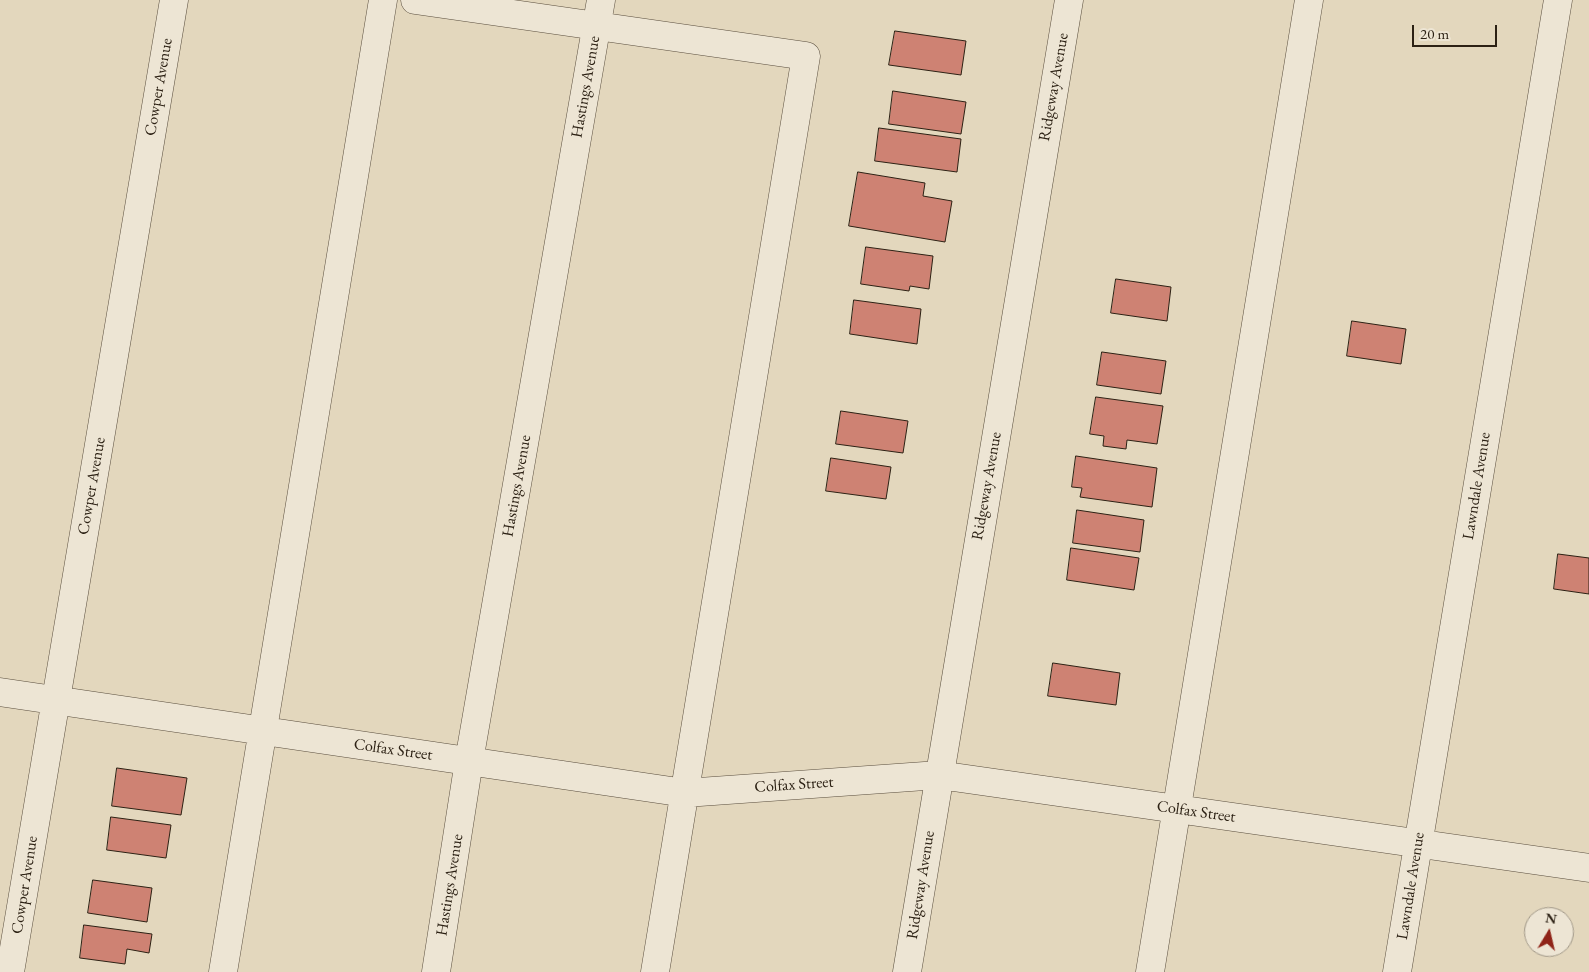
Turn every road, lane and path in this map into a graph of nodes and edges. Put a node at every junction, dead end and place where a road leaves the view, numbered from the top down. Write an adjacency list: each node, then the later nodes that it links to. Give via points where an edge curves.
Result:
1 (174, 0): 9 (street, Cowper Avenue)
2 (383, 0): 10 (street)
3 (415, 0): 7 (street)
4 (1069, 0): 12 (street, Ridgeway Avenue)
5 (1309, 0): 14 (street)
6 (1558, 0): 15 (street, Lawndale Avenue)
7 (599, 13): 11 (street, Hastings Avenue); 13 (street, via 806,56)
8 (0, 692): 9 (street, Colfax Street)
9 (55, 700): 10 (street, Colfax Street); 17 (street, Cowper Avenue)
10 (263, 731): 11 (street, Colfax Street); 18 (street)
11 (469, 761): 13 (street, Colfax Street); 19 (street, Hastings Avenue)
12 (939, 775): 13 (street, Colfax Street); 14 (street, Colfax Street); 21 (street, Ridgeway Avenue)
13 (685, 793): 20 (street)
14 (1177, 809): 15 (street, Colfax Street); 22 (street)
15 (1418, 844): 16 (street, Colfax Street); 23 (street, Lawndale Avenue)
16 (1589, 868)
17 (10, 972)
18 (223, 972)
19 (436, 972)
20 (655, 972)
21 (907, 972)
22 (1150, 972)
23 (1397, 972)

